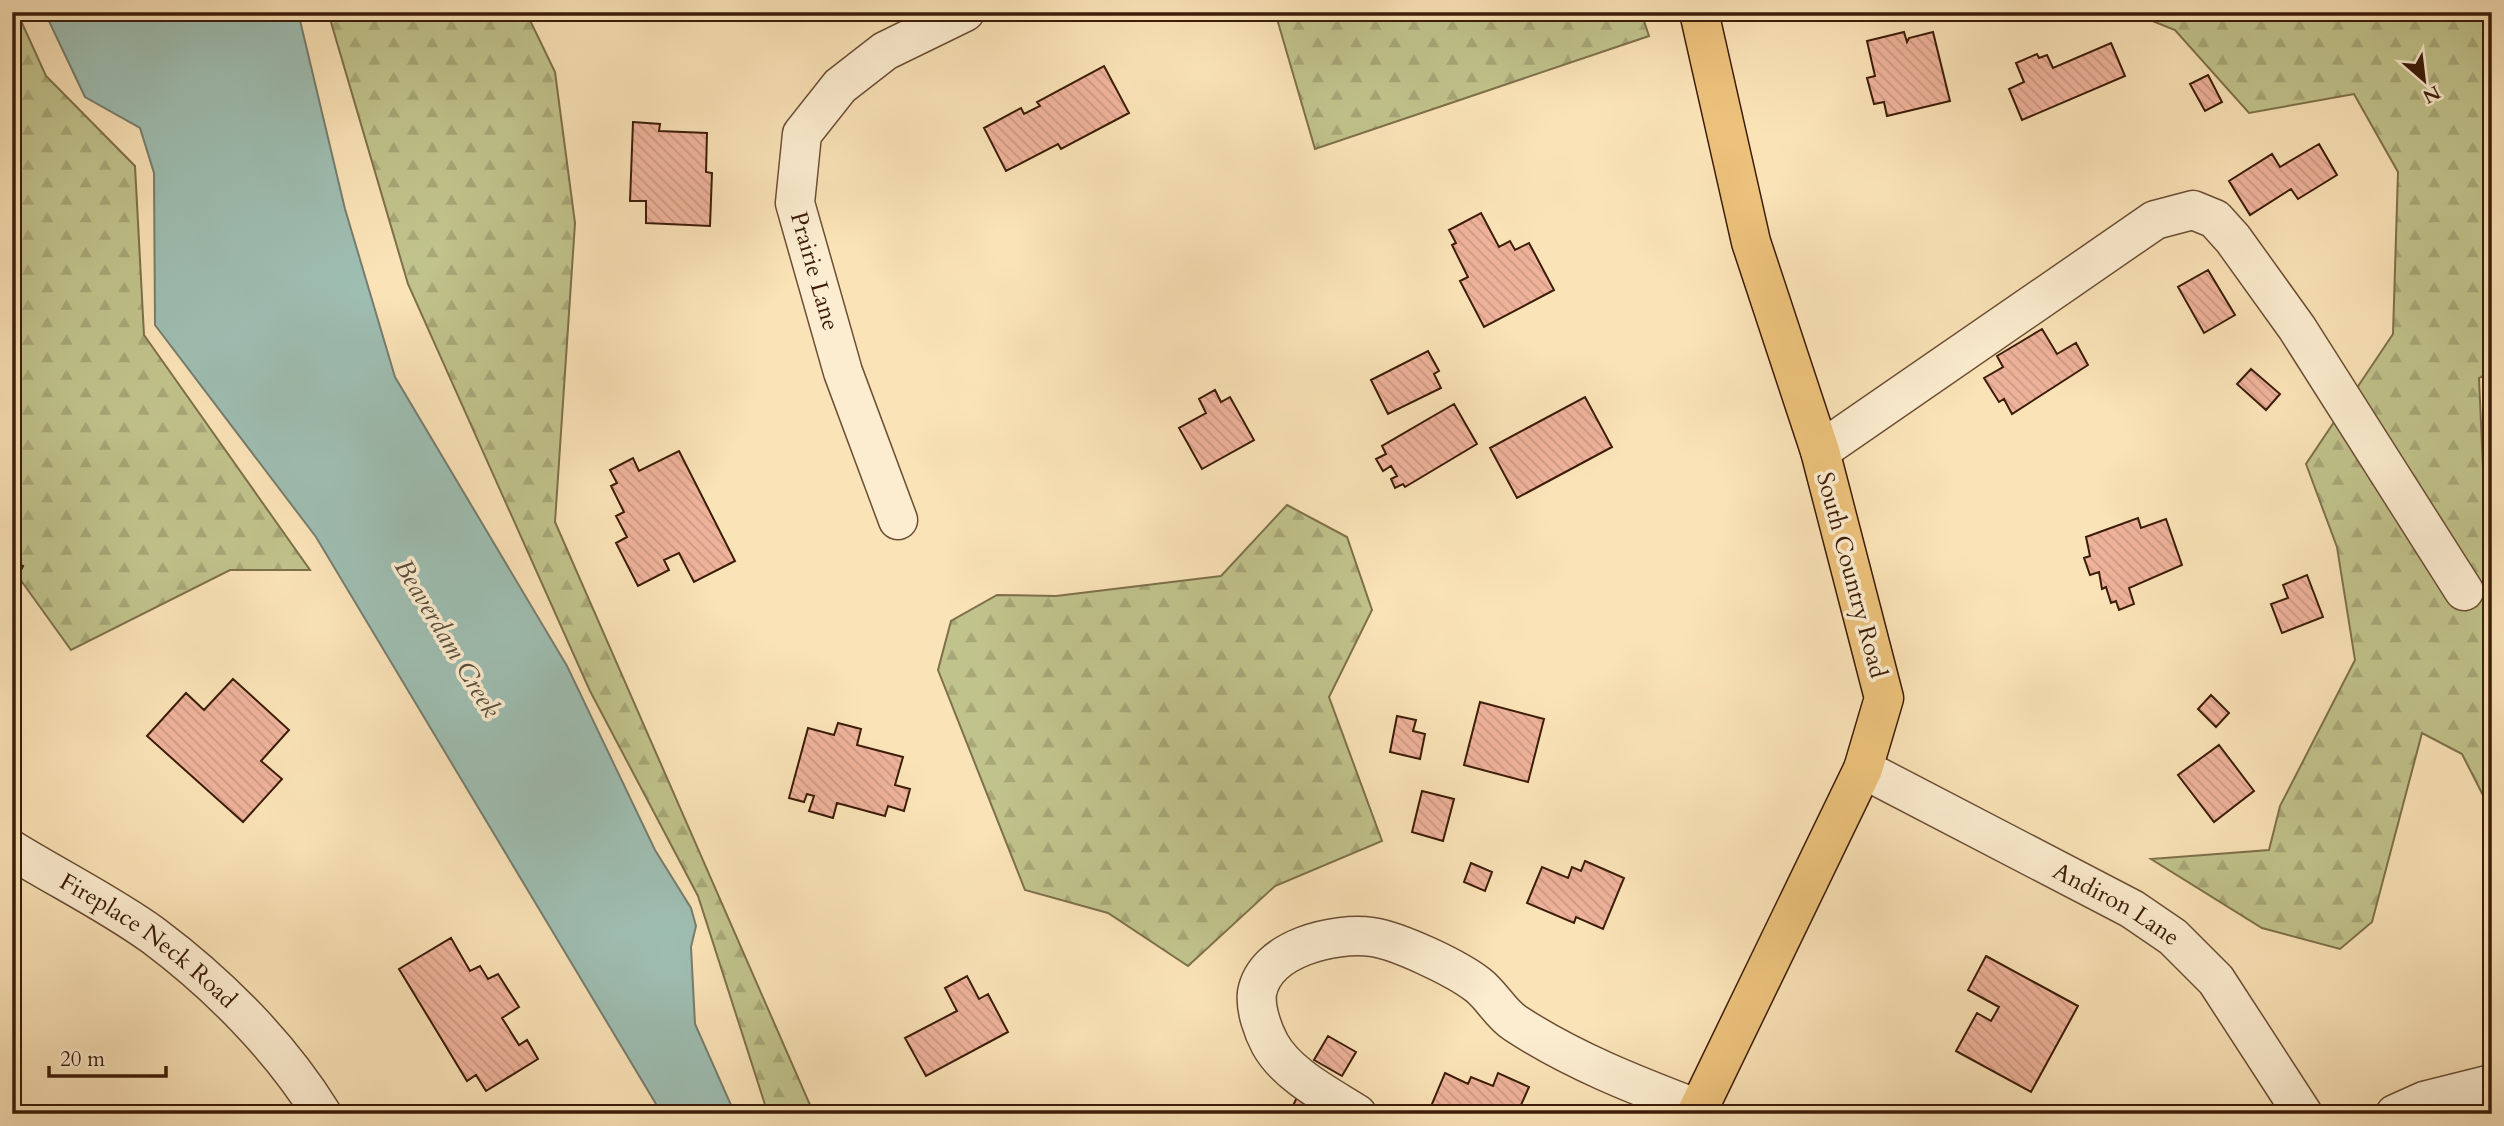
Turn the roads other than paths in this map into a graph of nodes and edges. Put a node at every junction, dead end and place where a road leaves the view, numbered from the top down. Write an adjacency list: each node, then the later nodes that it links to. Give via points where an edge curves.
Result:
1 (965, 12): 4 (street, Prairie Lane, via 885,51 840,86 802,134 795,203 844,372)
2 (1699, 12): 3 (main road, South Country Road, via 1751,242)
3 (1820, 451): 5 (street, via 2155,220 2193,210 2215,219 2233,239 2298,328); 6 (main road, South Country Road, via 1884,698)
4 (898, 520)
5 (2463, 591)
6 (1863, 769): 9 (main road, South Country Road); 12 (street, Andiron Lane, via 2132,909 2173,937 2216,980)
7 (12, 850): 10 (street, Fireplace Neck Road, via 153,936 240,1012 301,1080)
8 (2492, 1084): 13 (street, via 2424,1101)
9 (1697, 1112): 11 (street, via 1563,1052 1512,1021 1478,985 1423,956 1373,937 1327,937 1272,965 1257,993 1261,1021 1272,1047 1296,1073)
10 (322, 1114)
11 (1357, 1114)
12 (2303, 1114)
13 (2395, 1114)

